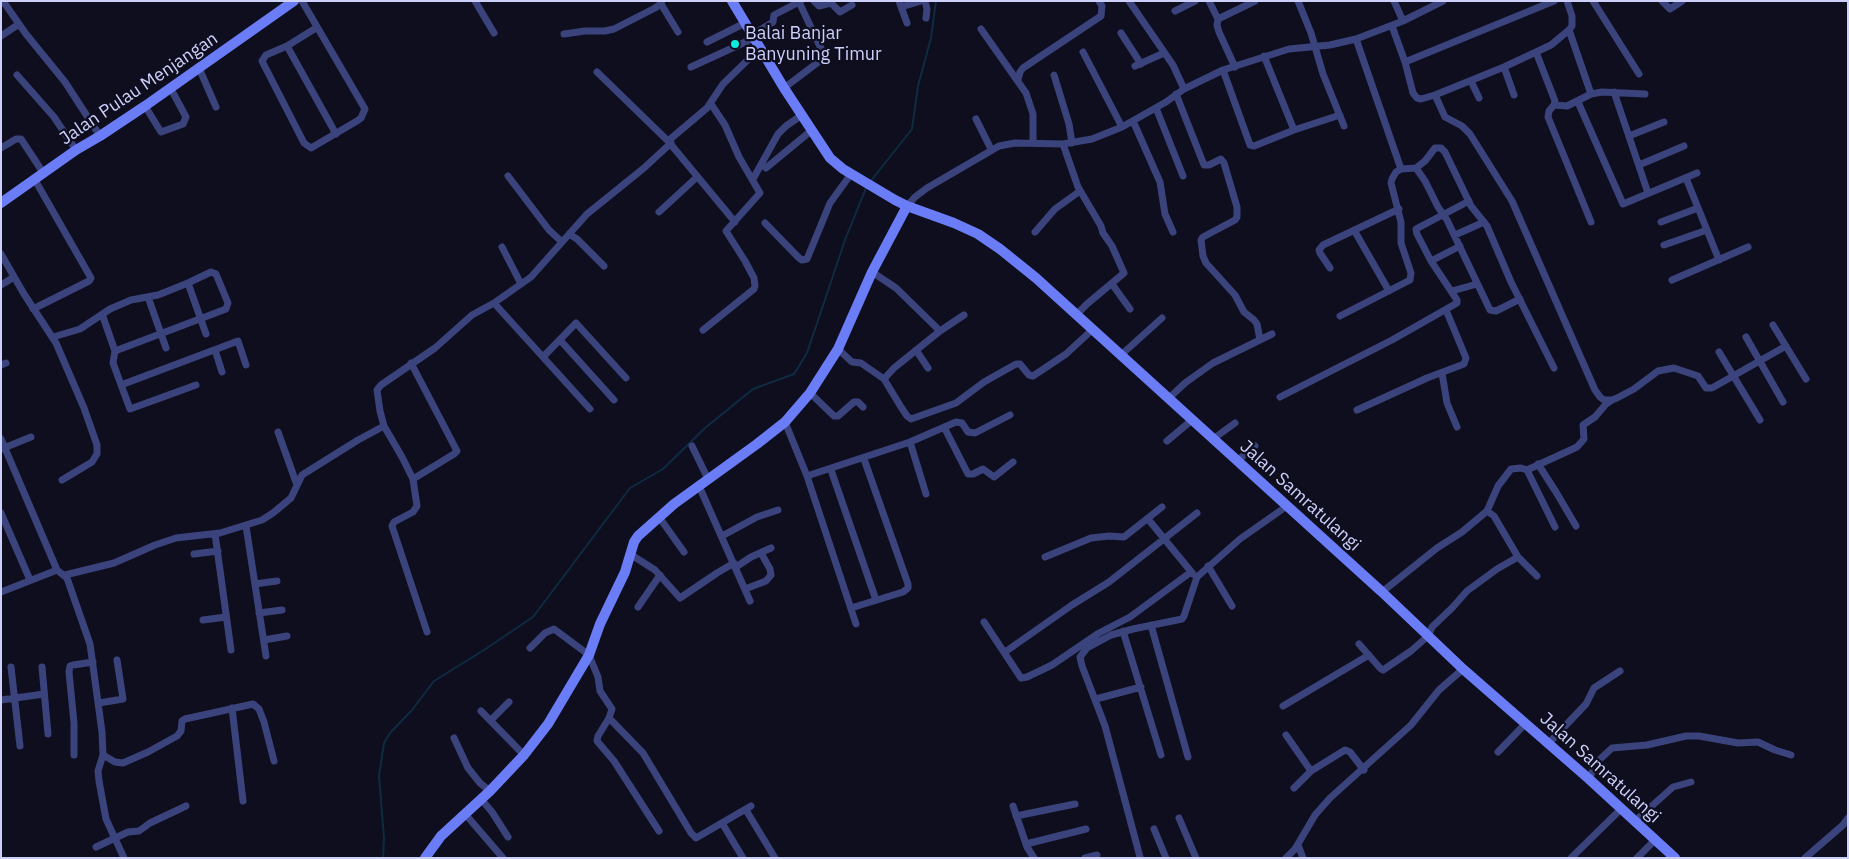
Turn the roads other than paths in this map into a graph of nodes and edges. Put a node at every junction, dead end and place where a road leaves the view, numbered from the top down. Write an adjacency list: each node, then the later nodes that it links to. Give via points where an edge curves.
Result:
1 (3, 1): 34 (street)
2 (294, 1): 58 (main road, Jalan Pulau Menjangan)
3 (302, 1): 36 (street)
4 (475, 1): 39 (street)
5 (732, 1): 32 (main road, Jalan Samratulangi)
6 (814, 1): 26 (street, via 819,6 831,3 840,12)
7 (921, 1): 25 (street)
8 (925, 1): 29 (street)
9 (1098, 1): 64 (street, via 1102,6 1099,18 1023,68)
10 (1129, 1): 52 (street)
11 (1195, 1): 28 (street)
12 (1209, 1): 30 (street)
13 (1255, 1): 30 (street)
14 (1298, 1): 48 (street)
15 (1394, 1): 31 (street)
16 (1426, 1): 27 (street)
17 (1443, 1): 27 (street)
18 (1554, 1): 54 (street)
19 (1567, 1): 38 (street, via 1573,21)
20 (1593, 1): 61 (street)
21 (1662, 1): 22 (street, via 1670,9)
22 (1682, 1)
23 (800, 2): 44 (street, via 774,15 775,21); 66 (street, via 824,59)
24 (662, 3): 40 (street); 42 (street, via 614,29)
25 (900, 4): 33 (street)
26 (852, 5)
27 (1429, 9): 31 (street)
28 (1176, 11)
29 (926, 18)
30 (1218, 19): 56 (street, via 1219,32)
31 (1403, 21): 35 (street)
32 (745, 23): 44 (main road, Jalan Samratulangi); 46 (street)
33 (907, 23)
34 (19, 24): 43 (street); 92 (street, via 65,82)
35 (1392, 26): 45 (street); 54 (street)
36 (316, 28): 47 (street); 91 (street, via 365,109 360,118)
37 (981, 29): 64 (street)
38 (1569, 30): 51 (street); 71 (street)
39 (494, 32)
40 (678, 32)
41 (1121, 33): 52 (street, via 1138,65)
42 (564, 34)
43 (1, 36)
44 (753, 37): 49 (main road, Jalan Samratulangi); 55 (street)
45 (1356, 39): 48 (street); 105 (street)
46 (707, 42)
47 (287, 46): 91 (street); 91 (street, via 266,55 262,63 304,143 311,148)
48 (1314, 46): 53 (street); 83 (street)
49 (760, 48): 66 (main road, Jalan Samratulangi); 77 (street, via 723,84)
50 (1083, 52): 88 (street)
51 (1536, 52): 57 (street); 78 (street, via 1554,97)
52 (1164, 53): 68 (street)
53 (1264, 56): 56 (street); 90 (street)
54 (1405, 62): 73 (street, via 1414,96 1421,99)
55 (691, 67)
56 (1235, 67): 59 (street)
57 (1504, 67): 65 (street); 74 (street)
58 (199, 68): 67 (main road, Jalan Pulau Menjangan); 80 (street)
59 (1223, 70): 68 (street); 90 (street, via 1250,145)
60 (597, 72): 94 (street)
61 (1639, 74)
62 (17, 75): 101 (street, via 54,117)
63 (1054, 75): 96 (street)
64 (1018, 80): 95 (street, via 1030,102)
65 (1471, 81): 73 (street); 75 (street)
66 (784, 88): 82 (main road, Jalan Samratulangi)
67 (171, 89): 79 (main road, Jalan Pulau Menjangan); 79 (street, via 186,117 184,124 161,132)
68 (1184, 89): 70 (street)
69 (1614, 92): 71 (street); 72 (street); 93 (street)
70 (1176, 94): 81 (street); 178 (street, via 1204,165 1222,159 1237,207 1235,220 1203,237 1203,256 1236,295 1244,312 1257,324)
71 (1591, 94): 76 (street)
72 (1645, 94)
73 (1435, 95): 205 (street, via 1446,117 1466,129 1505,188 1595,390 1604,400)
74 (1514, 95)
75 (1478, 98)
76 (1578, 102): 78 (street, via 1567,106); 115 (street, via 1622,204)
77 (711, 104): 94 (street); 113 (street)
78 (1554, 105): 125 (street, via 1548,117)
79 (145, 106): 92 (main road, Jalan Pulau Menjangan)
80 (216, 107)
81 (1156, 108): 85 (street); 109 (street)
82 (802, 115): 89 (main road, Jalan Samratulangi); 113 (street, via 778,134)
83 (1340, 115): 87 (street); 90 (street)
84 (976, 119): 100 (street)
85 (1134, 121): 88 (street); 133 (street, via 1160,182 1165,214)
86 (1664, 122): 93 (street)
87 (1344, 126)
88 (1122, 127): 96 (street)
89 (812, 130): 103 (street); 107 (main road, Jalan Samratulangi, via 830,158)
90 (1294, 130)
91 (336, 134)
92 (100, 136): 101 (main road, Jalan Pulau Menjangan)
93 (1629, 136): 102 (street)
94 (669, 142): 111 (street); 134 (street, via 644,168 587,214)
95 (1034, 143): 97 (street); 100 (street, via 1005,144)
96 (1072, 143): 97 (street)
97 (1063, 144): 114 (street)
98 (1684, 146): 102 (street)
99 (1, 148): 110 (street, via 21,139)
100 (991, 149): 118 (street, via 927,188)
101 (76, 150): 110 (main road, Jalan Pulau Menjangan)
102 (1639, 165): 115 (street)
103 (766, 168)
104 (1416, 168): 105 (street); 116 (street, via 1436,148 1443,149); 122 (street)
105 (1401, 169): 120 (street, via 1396,172 1392,183)
106 (1697, 173): 112 (street)
107 (851, 174): 118 (main road, Jalan Samratulangi); 127 (street, via 830,203 807,259 799,258)
108 (508, 176): 136 (street)
109 (1183, 176)
110 (40, 177): 117 (main road, Jalan Pulau Menjangan); 159 (street, via 92,278)
111 (697, 177): 121 (street); 123 (street)
112 (1686, 178): 115 (street); 119 (street)
113 (753, 179): 123 (street, via 760,193)
114 (1080, 191): 132 (street, via 1054,209); 151 (street, via 1124,272)
115 (1648, 193)
116 (1469, 202): 122 (street); 124 (street)
117 (1, 203)
118 (907, 206): 146 (main road); 164 (main road, Jalan Samratulangi, via 978,234 1036,278)
119 (1698, 208): 126 (street); 131 (street)
120 (1399, 209): 128 (street); 129 (street)
121 (658, 212)
122 (1445, 216): 130 (street); 135 (street)
123 (735, 222): 169 (street, via 727,233 756,286)
124 (1484, 222): 135 (street); 157 (street)
125 (1592, 222)
126 (1661, 222)
127 (764, 223)
128 (1402, 227): 130 (street); 154 (street, via 1401,243 1411,276)
129 (1354, 230): 145 (street, via 1321,247 1320,253); 154 (street)
130 (1416, 230): 143 (street)
131 (1707, 230): 137 (street); 142 (street)
132 (1035, 232)
133 (1173, 232)
134 (569, 234): 136 (street); 144 (street)
135 (1455, 235): 138 (street)
136 (562, 242): 150 (street, via 544,265)
137 (1664, 245)
138 (1460, 246): 143 (street); 152 (street)
139 (502, 247): 150 (street)
140 (1748, 247): 142 (street)
141 (1, 254): 147 (street)
142 (1719, 260): 148 (street)
143 (1431, 261): 155 (street)
144 (604, 266)
145 (1330, 268)
146 (872, 272): 171 (street, via 896,288); 181 (main road)
147 (14, 277): 153 (street); 159 (street)
148 (1672, 280)
149 (188, 283): 156 (street); 167 (street); 167 (street, via 213,272 228,303 226,309)
150 (521, 284): 158 (street)
151 (1112, 284): 160 (street); 164 (street)
152 (1477, 284): 155 (street); 157 (street, via 1491,311)
153 (1, 285)
154 (1389, 291): 165 (street)
155 (1452, 291): 161 (street, via 1457,302)
156 (148, 297): 162 (street, via 131,300); 172 (street)
157 (1520, 299): 192 (street)
158 (494, 304): 187 (street); 189 (street, via 472,315 435,348)
159 (33, 308): 175 (street)
160 (1130, 309)
161 (1446, 310): 194 (street, via 1466,360 1464,364); 202 (street)
162 (102, 314): 175 (street, via 80,329); 184 (street)
163 (964, 315): 171 (street)
164 (1076, 315): 170 (main road, Jalan Samratulangi)
165 (1340, 316)
166 (1162, 318): 186 (street)
167 (201, 319): 172 (street); 173 (street)
168 (1773, 325): 179 (street)
169 (704, 330)
170 (1092, 330): 186 (main road, Jalan Samratulangi); 197 (street, via 1066,354 1033,376 1016,364 956,403 914,418 907,416)
171 (940, 331): 183 (street)
172 (161, 333): 180 (street); 184 (street)
173 (206, 334)
174 (1272, 334): 178 (street)
175 (53, 337): 236 (street, via 98,450 90,464)
176 (1746, 337): 188 (street)
177 (560, 340): 187 (street); 196 (street, via 576,323); 204 (street)
178 (1260, 340): 203 (street, via 1213,363)
179 (1786, 346): 188 (street); 198 (street)
180 (166, 348)
181 (838, 349): 197 (street, via 852,362 862,363); 201 (main road)
182 (214, 350): 190 (street, via 238,342); 193 (street); 199 (street)
183 (916, 350): 191 (street); 197 (street)
184 (115, 351): 199 (street, via 113,364)
185 (1719, 352): 195 (street)
186 (1121, 355): 203 (main road, Jalan Samratulangi)
187 (543, 357): 208 (street)
188 (1760, 361): 195 (street); 206 (street)
189 (411, 363): 215 (street, via 378,390); 234 (street, via 456,451)
190 (246, 365)
191 (928, 368)
192 (1554, 368)
193 (222, 372)
194 (1442, 373): 209 (street); 216 (street, via 1447,404)
195 (1733, 376): 205 (street, via 1709,389 1698,376 1678,368 1662,370); 212 (street)
196 (626, 378)
197 (884, 379)
198 (1806, 379)
199 (121, 385): 200 (street, via 130,409)
200 (196, 385)
201 (810, 394): 207 (street, via 834,416 854,402); 213 (main road)
202 (1280, 397)
203 (1168, 399): 211 (main road, Jalan Samratulangi)
204 (614, 400)
205 (1612, 400): 230 (street, via 1583,425 1584,439 1577,447)
206 (1783, 402)
207 (862, 407)
208 (590, 409)
209 (1356, 410)
210 (1010, 415): 217 (street, via 975,433 968,432 959,422)
211 (1192, 420): 221 (main road, Jalan Samratulangi); 222 (street)
212 (1760, 420)
213 (785, 422): 233 (street); 235 (main road)
214 (1236, 423): 221 (street)
215 (384, 426): 234 (street); 237 (street, via 302,474)
216 (1457, 426)
217 (944, 427): 223 (street); 229 (street, via 968,474 983,469 994,477)
218 (278, 432): 237 (street)
219 (30, 437): 226 (street)
220 (1, 439): 226 (street)
221 (1213, 439): 228 (main road, Jalan Samratulangi)
222 (1167, 441)
223 (910, 442): 227 (street); 239 (street)
224 (692, 446): 235 (street)
225 (1255, 446): 228 (street)
226 (3, 448): 264 (street)
227 (864, 459): 231 (street); 275 (street, via 908,584 903,592)
228 (1237, 461): 240 (main road, Jalan Samratulangi)
229 (1013, 462)
230 (1538, 464): 232 (street); 249 (street)
231 (831, 470): 233 (street); 275 (street)
232 (1527, 470): 243 (street, via 1511,469 1507,473); 250 (street)
233 (807, 476): 279 (street)
234 (413, 479): 288 (street, via 416,509 392,526)
235 (708, 479): 238 (main road)
236 (62, 480)
237 (297, 485): 248 (street, via 291,498 274,513)
238 (699, 486): 246 (main road); 252 (street)
239 (926, 494)
240 (1287, 506): 263 (street); 274 (main road, Jalan Samratulangi)
241 (1162, 507): 247 (street)
242 (778, 510): 252 (street)
243 (1487, 511): 261 (street, via 1494,516); 274 (street)
244 (1, 513): 269 (street)
245 (1197, 513): 253 (street)
246 (659, 517): 256 (street); 259 (main road, via 638,536)
247 (1148, 519): 253 (street); 260 (street, via 1124,537 1091,538)
248 (246, 526): 251 (street); 271 (street)
249 (1576, 526)
250 (1555, 527)
251 (215, 534): 255 (street); 266 (street, via 176,538 114,563)
252 (722, 536): 262 (street)
253 (1165, 539): 267 (street); 295 (street, via 1109,582)
254 (772, 548): 257 (street)
255 (218, 551): 258 (street); 282 (street)
256 (684, 552)
257 (761, 553): 262 (street); 272 (street, via 771,575)
258 (194, 554)
259 (630, 554): 265 (street); 298 (main road)
260 (1045, 557)
261 (1518, 557): 268 (street); 290 (street, via 1467,591 1432,627)
262 (735, 565): 265 (street, via 680,598); 272 (street)
263 (1208, 566): 267 (street); 277 (street)
264 (58, 570): 266 (street); 269 (street)
265 (660, 574): 278 (street)
266 (65, 575): 300 (street, via 90,644)
267 (1194, 575): 286 (street, via 1182,619); 295 (street, via 1130,618 1099,632 1052,665 1027,677 1021,678)
268 (1537, 576)
269 (30, 580): 273 (street)
270 (276, 581): 271 (street)
271 (255, 584): 281 (street)
272 (745, 590): 276 (street)
273 (2, 591)
274 (1382, 592): 290 (main road, Jalan Samratulangi)
275 (876, 600): 279 (street)
276 (750, 601)
277 (1232, 606)
278 (638, 607)
279 (851, 608): 285 (street)
280 (282, 610): 281 (street)
281 (259, 613): 291 (street)
282 (226, 617): 283 (street); 294 (street)
283 (203, 620)
284 (984, 622): 295 (street)
285 (856, 624)
286 (1151, 625): 287 (street); 329 (street)
287 (1123, 631): 305 (street); 308 (street, via 1087,648 1080,657)
288 (427, 632)
289 (287, 636): 291 (street)
290 (1428, 636): 296 (street, via 1383,670); 303 (main road, Jalan Samratulangi)
291 (264, 640): 297 (street)
292 (1359, 644): 296 (street)
293 (530, 648): 298 (street, via 554,629)
294 (231, 650)
295 (1004, 652)
296 (1369, 655): 312 (street)
297 (266, 656)
298 (589, 656): 315 (street, via 600,691 612,709); 326 (main road, via 548,724)
299 (117, 660): 311 (street, via 123,698)
300 (93, 662): 311 (street); 324 (street, via 73,664 68,672)
301 (12, 667): 307 (street)
302 (42, 667): 306 (street)
303 (1464, 669): 317 (main road, Jalan Samratulangi); 331 (street, via 1439,690 1411,726)
304 (1620, 671): 321 (street, via 1594,688 1586,704)
305 (1140, 687): 308 (street); 327 (street)
306 (44, 694): 307 (street); 318 (street)
307 (15, 698): 309 (street); 322 (street)
308 (1096, 699): 359 (street)
309 (1, 700)
310 (509, 702): 316 (street)
311 (99, 703): 325 (street)
312 (1283, 706)
313 (232, 708): 325 (street, via 186,719 177,736 123,763); 330 (street, via 257,706); 338 (street)
314 (481, 710): 316 (street)
315 (609, 718): 348 (street, via 643,753 696,838); 351 (street, via 597,741 614,761)
316 (491, 720): 326 (street)
317 (1526, 723): 321 (main road, Jalan Samratulangi); 323 (street)
318 (48, 734)
319 (1286, 735): 332 (street)
320 (454, 738): 336 (street, via 464,762)
321 (1549, 743): 333 (main road, Jalan Samratulangi)
322 (20, 746)
323 (1498, 752)
324 (74, 755)
325 (103, 755): 353 (street, via 98,771 99,781 106,818)
326 (524, 755): 336 (main road)
327 (1161, 755)
328 (1791, 755): 333 (street, via 1758,742 1738,744 1686,736 1647,745 1612,748 1596,763)
329 (1188, 758)
330 (274, 761)
331 (1364, 770): 332 (street, via 1350,752 1344,750); 356 (street, via 1315,815)
332 (1311, 771): 335 (street)
333 (1590, 779): 342 (main road, Jalan Samratulangi)
334 (1690, 782): 347 (street, via 1673,787)
335 (1294, 788)
336 (490, 791): 337 (main road)
337 (481, 799): 343 (main road); 352 (street)
338 (243, 801)
339 (1075, 804): 344 (street)
340 (186, 806): 353 (street, via 139,831)
341 (1013, 806): 344 (street)
342 (1622, 808): 347 (main road, Jalan Samratulangi); 371 (street)
343 (466, 815): 361 (main road, via 441,836); 362 (street)
344 (1016, 816): 355 (street)
345 (1178, 818): 368 (street)
346 (1847, 819): 374 (street)
347 (1635, 821): 354 (main road, Jalan Samratulangi)
348 (722, 823): 363 (street); 364 (street, via 748,808)
349 (1086, 829): 355 (street)
350 (1154, 829): 367 (street)
351 (659, 830)
352 (508, 837)
353 (115, 838): 357 (street); 360 (street)
354 (1655, 840): 372 (street); 373 (main road, Jalan Samratulangi)
355 (1026, 844): 365 (street)
356 (1298, 845): 369 (street); 370 (street)
357 (96, 847)
358 (1097, 855): 366 (street)
359 (1140, 857)
360 (124, 858)
361 (425, 858)
362 (503, 858)
363 (743, 858)
364 (775, 858)
365 (1034, 858)
366 (1085, 858)
367 (1166, 858)
368 (1196, 858)
369 (1286, 858)
370 (1303, 858)
371 (1571, 858)
372 (1637, 858)
373 (1675, 858)
374 (1805, 858)

